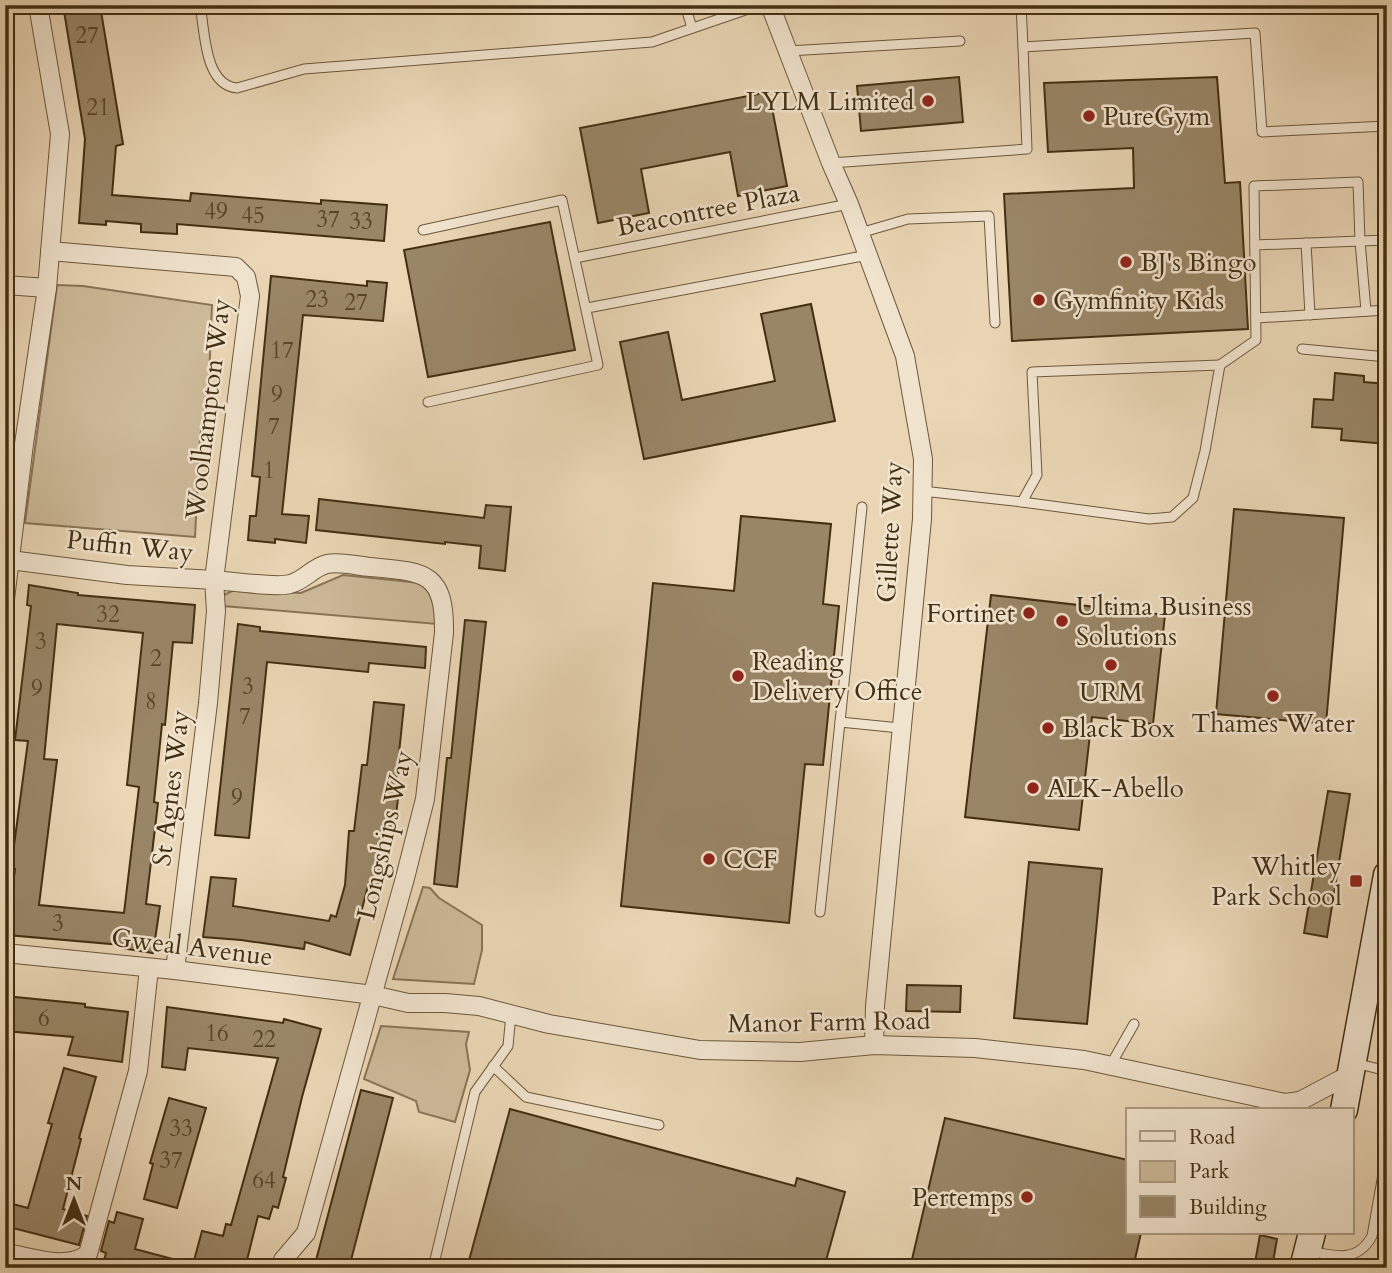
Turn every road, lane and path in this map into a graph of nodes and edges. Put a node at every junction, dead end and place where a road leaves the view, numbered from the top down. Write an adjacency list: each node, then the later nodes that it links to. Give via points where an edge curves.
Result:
1 (38, 5): 20 (street, via 60,134)
2 (200, 5): 7 (lane, via 212,69 230,88 304,69 652,42)
3 (685, 5): 7 (lane)
4 (760, 5): 7 (lane)
5 (770, 5): 10 (street, Gillette Way)
6 (1021, 5): 9 (lane)
7 (692, 28)
8 (960, 41): 10 (lane)
9 (1023, 47): 11 (lane, via 1255,33 1262,132); 12 (lane, via 1027,149)
10 (788, 51): 12 (street, Gillette Way)
11 (1387, 126)
12 (831, 163): 13 (street, Gillette Way)
13 (849, 204): 15 (street, Gillette Way); 22 (lane, Beacontree Plaza)
14 (422, 230): 22 (lane, via 562,200)
15 (860, 233): 21 (street, Gillette Way); 30 (lane, via 908,219 989,216)
16 (1387, 240): 17 (lane)
17 (1360, 241): 18 (lane); 19 (lane, via 1358,182 1254,186); 27 (lane)
18 (1306, 243): 19 (lane); 28 (lane)
19 (1255, 245): 29 (lane)
20 (50, 251): 24 (street); 39 (street, Woolhampton Way, via 236,267 246,277 250,296 246,334)
21 (868, 255): 25 (lane); 35 (street, Gillette Way, via 905,356 923,459)
22 (575, 258): 25 (lane)
23 (5, 285): 24 (street)
24 (47, 288): 38 (street)
25 (587, 309): 34 (lane, via 598,365)
26 (1387, 310): 27 (lane)
27 (1366, 311): 28 (lane)
28 (1310, 315): 29 (lane)
29 (1256, 318): 33 (lane, via 1256,340)
30 (995, 323)
31 (1302, 349): 32 (lane)
32 (1387, 358)
33 (1220, 365): 36 (lane, via 1193,498 1172,517 1149,519); 36 (lane, via 1032,372 1037,475)
34 (428, 402)
35 (922, 491): 36 (lane); 43 (street, Gillette Way)
36 (1023, 502)
37 (862, 508): 42 (lane)
38 (10, 560): 39 (street, Puffin Way, via 127,575); 40 (street)
39 (214, 580): 41 (street, Puffin Way); 49 (street, Longships Way, via 289,585 329,563 414,571 439,591 444,633 425,799)
40 (5, 599)
41 (216, 611): 48 (street, St Agnes Way)
42 (840, 722): 43 (lane); 45 (lane)
43 (900, 728): 52 (street, Gillette Way)
44 (1387, 875): 55 (main road)
45 (820, 912)
46 (5, 953): 47 (street, Gweal Avenue)
47 (149, 968): 48 (street, Gweal Avenue); 62 (street, via 138,1071 88,1254 64,1264)
48 (175, 970): 49 (street, Gweal Avenue)
49 (373, 995): 50 (street, Manor Farm Road, via 408,1003 479,1006); 63 (street, Longships Way, via 306,1233)
50 (511, 1014): 52 (street, Manor Farm Road, via 700,1050 800,1052); 53 (lane, via 508,1046)
51 (1134, 1024): 54 (lane)
52 (874, 1045): 54 (street, Manor Farm Road, via 975,1048)
53 (493, 1066): 59 (lane, via 526,1097); 64 (lane, via 475,1092)
54 (1110, 1066): 57 (street, Manor Farm Road)
55 (1352, 1069): 56 (lane); 57 (street, Manor Farm Road); 58 (main road)
56 (1387, 1071)
57 (1289, 1107)
58 (1344, 1108)
59 (659, 1125)
60 (1387, 1152): 61 (lane, via 1368,1245 1343,1257)
61 (1308, 1250)
62 (14, 1258)
63 (281, 1268)
64 (432, 1268)

